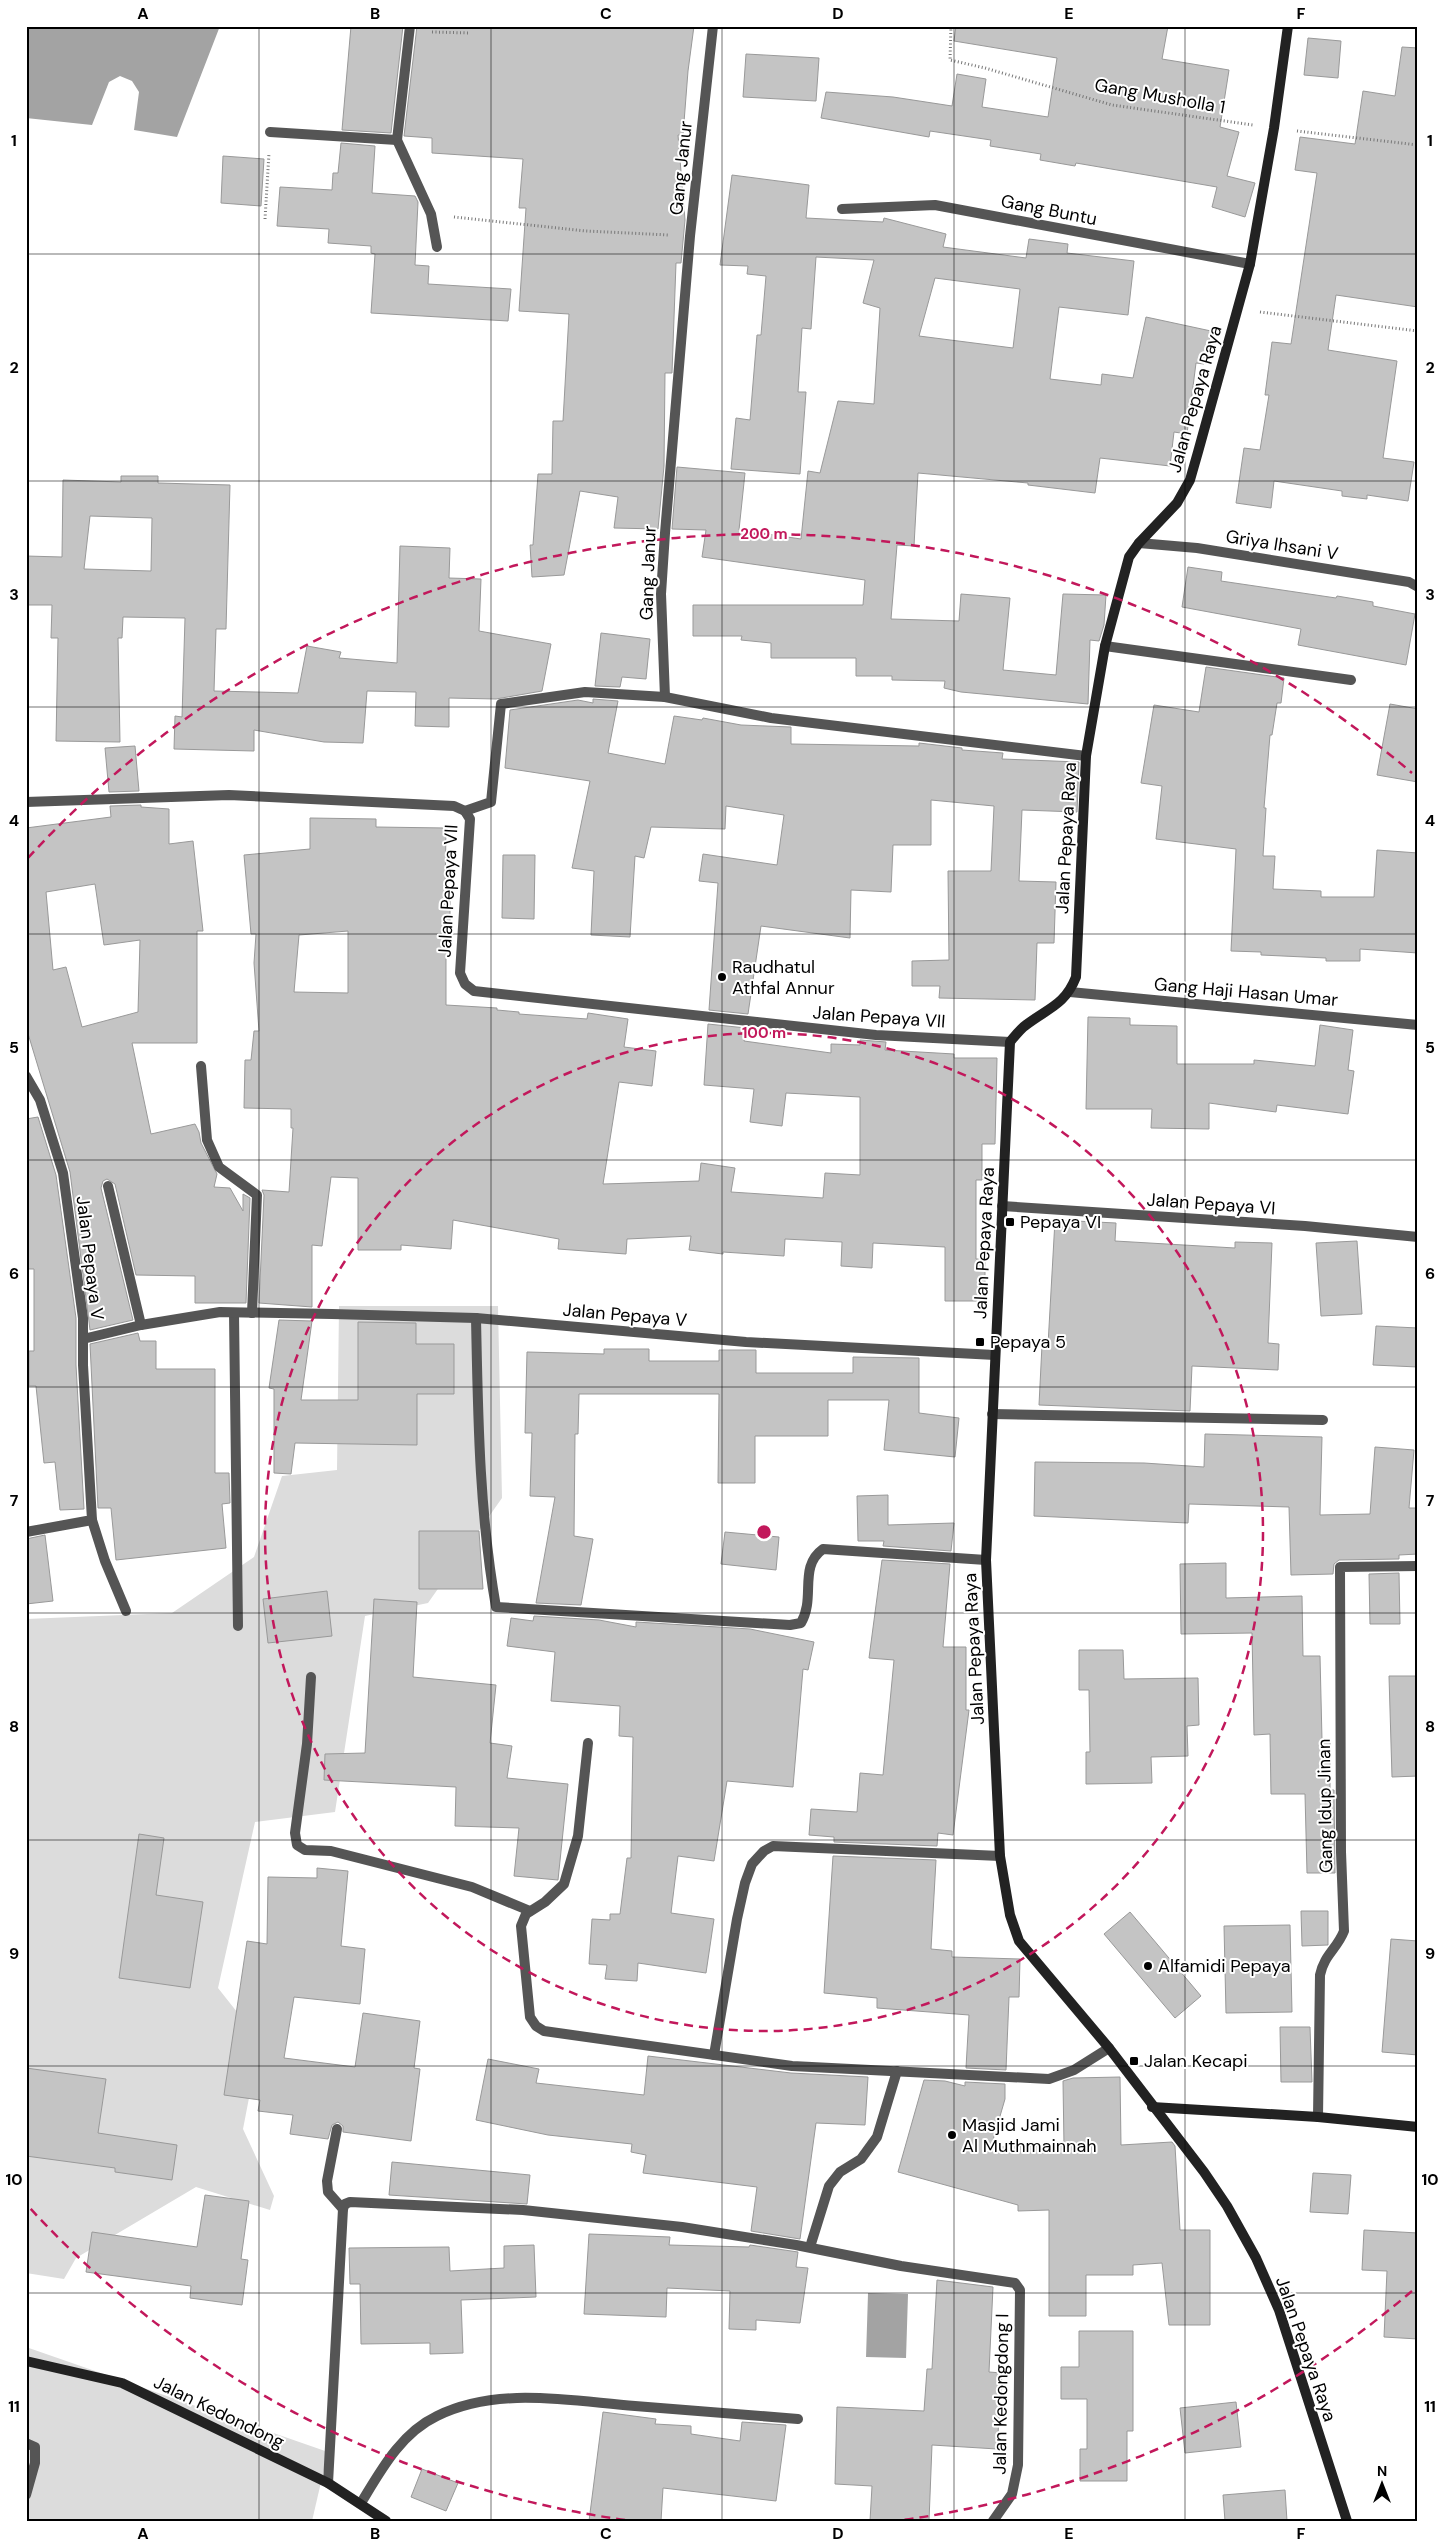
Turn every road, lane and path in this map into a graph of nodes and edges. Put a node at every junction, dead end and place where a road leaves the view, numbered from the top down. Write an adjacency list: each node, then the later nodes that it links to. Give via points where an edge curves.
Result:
1 (713, 26): 13 (street, Gang Janur)
2 (951, 26): 6 (path, Gang Musholla 1, via 950,60 1112,105)
3 (1288, 26): 6 (street, Jalan Pepaya Raya)
4 (409, 28): 5 (path); 8 (street)
5 (470, 33)
6 (1274, 128): 9 (path, Gang Musholla 1); 15 (street, Jalan Pepaya Raya)
7 (270, 132): 8 (street); 12 (path)
8 (397, 140): 11 (street)
9 (1418, 145)
10 (842, 209): 15 (street, Gang Buntu, via 935,206)
11 (431, 214): 13 (path, via 586,231); 14 (street)
12 (266, 219)
13 (690, 236): 22 (street, Gang Janur, via 661,594)
14 (437, 247)
15 (1250, 264): 16 (street, Jalan Pepaya Raya)
16 (1237, 309): 17 (path); 18 (street, Jalan Pepaya Raya, via 1190,480 1172,509)
17 (1418, 331)
18 (1139, 543): 19 (street, Griya Ihsani V, via 1197,548 1409,582); 20 (street, Jalan Pepaya Raya, via 1123,576)
19 (1418, 587)
20 (1105, 646): 21 (street); 23 (street, Jalan Pepaya Raya)
21 (1351, 680)
22 (665, 697): 23 (street, via 771,718); 25 (street, via 584,692 501,704 491,802)
23 (1086, 756): 26 (street, Jalan Pepaya Raya, via 1076,977)
24 (26, 802): 25 (street, Jalan Pepaya VII, via 229,795 454,806)
25 (465, 811): 28 (street, Jalan Pepaya VII, via 470,819 460,973 465,984 474,991 876,1035)
26 (1070, 992): 27 (street, Gang Haji Hasan Umar); 28 (street, via 1058,1005 1025,1025)
27 (1418, 1024)
28 (1010, 1042): 32 (street, Jalan Pepaya Raya)
29 (201, 1066): 35 (street, via 207,1140 219,1167 257,1195)
30 (26, 1076): 38 (street, Jalan Pepaya V, via 40,1100 63,1173 83,1318)
31 (108, 1186): 37 (street)
32 (1002, 1206): 33 (street, Jalan Pepaya VI, via 1305,1226); 39 (street, Jalan Pepaya Raya)
33 (1418, 1237)
34 (234, 1313): 35 (street, Jalan Pepaya V); 37 (street, Jalan Pepaya V, via 220,1312); 47 (street)
35 (252, 1313): 36 (street, Jalan Pepaya V)
36 (476, 1318): 39 (street, Jalan Pepaya V, via 746,1342); 44 (street, via 478,1461 496,1607 790,1625 801,1623 808,1612 810,1564 823,1549)
37 (141, 1325): 38 (street, Jalan Pepaya V)
38 (83, 1339): 42 (street)
39 (995, 1355): 40 (street, Jalan Pepaya Raya)
40 (992, 1414): 41 (street); 44 (street, Jalan Pepaya Raya)
41 (1323, 1420)
42 (92, 1520): 43 (street); 46 (street)
43 (26, 1532)
44 (986, 1560): 50 (street, Jalan Pepaya Raya)
45 (1418, 1566): 56 (street, Gang Idup Jinan, via 1340,1566 1344,1931 1340,1942 1322,1962 1320,1975)
46 (126, 1611)
47 (238, 1626)
48 (311, 1677): 51 (street, via 307,1744 295,1833 297,1845 305,1850 331,1851 472,1886)
49 (588, 1743): 51 (street, via 578,1836 564,1884)
50 (1000, 1856): 52 (street, Jalan Pepaya Raya, via 1010,1915 1020,1941); 53 (street, via 773,1846 764,1851 752,1864 745,1883)
51 (530, 1911): 53 (street, via 521,1926 530,2017 536,2026 544,2030)
52 (1110, 2048): 54 (street, via 1074,2070 1049,2079); 55 (street, Jalan Pepaya Raya)
53 (714, 2055): 54 (street, via 792,2066)
54 (898, 2071): 60 (street, via 876,2137 861,2158 840,2172 829,2186)
55 (1152, 2107): 56 (street); 69 (street, Jalan Pepaya Raya, via 1213,2186 1256,2258 1280,2310)
56 (1318, 2117): 57 (street)
57 (1418, 2127)
58 (337, 2129): 59 (street, via 327,2181 328,2192)
59 (343, 2209): 60 (street, via 350,2202 523,2210 682,2227); 64 (street)
60 (810, 2247): 68 (street, Jalan Kedongdong I, via 901,2266 1007,2280 1020,2290 1018,2465 1012,2494)
61 (26, 2361): 64 (street, Jalan Kedondong, via 122,2383)
62 (798, 2419): 66 (street, via 521,2397 462,2406 436,2416 411,2433 388,2459)
63 (26, 2443): 65 (street, via 35,2447 35,2462)
64 (328, 2484): 66 (street, Jalan Kedondong)
65 (26, 2495)
66 (361, 2503): 67 (street, Jalan Kedondong)
67 (386, 2521)
68 (993, 2521)
69 (1347, 2521)

